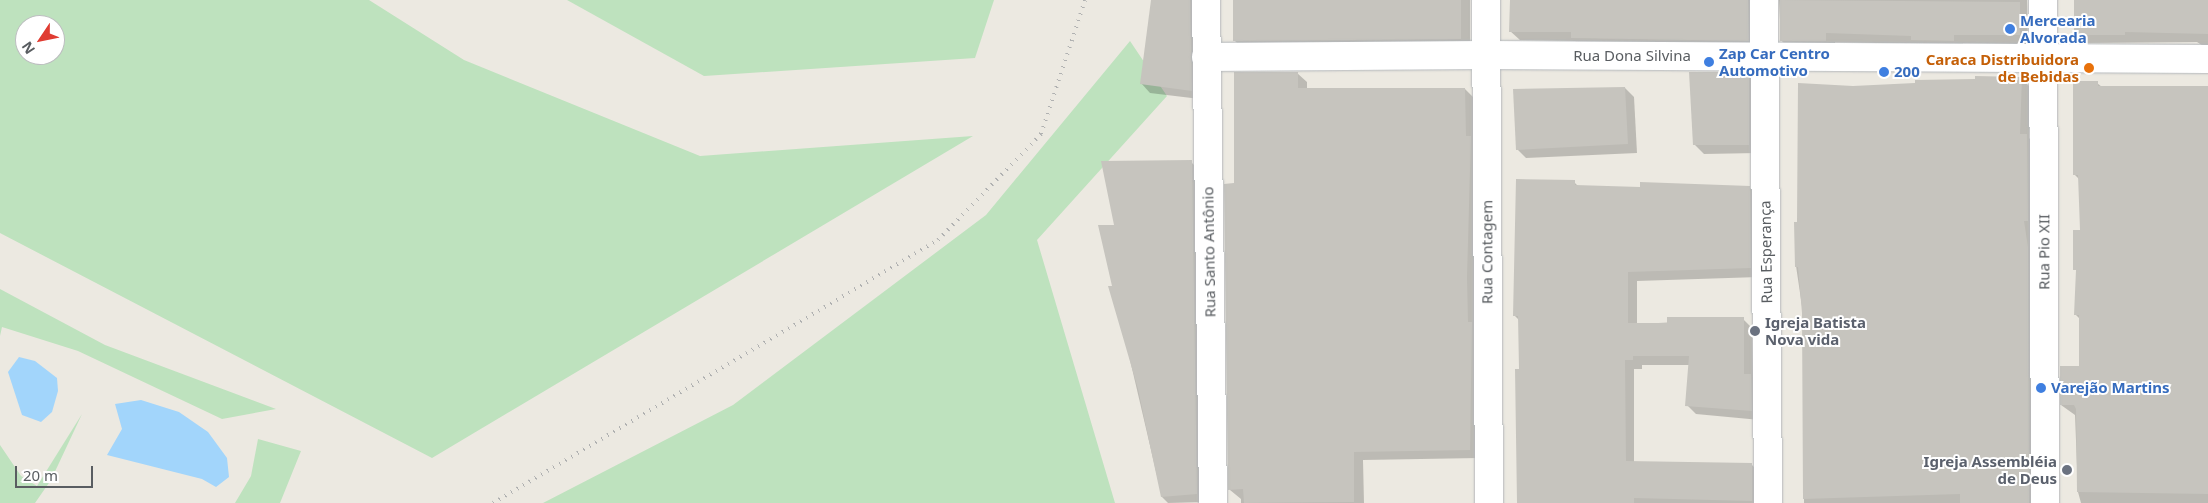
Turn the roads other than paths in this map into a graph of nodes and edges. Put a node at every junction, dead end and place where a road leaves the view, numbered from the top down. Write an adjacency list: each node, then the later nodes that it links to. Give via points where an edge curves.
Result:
1 (1206, 0): 6 (street, Rua Santo Antônio)
2 (1486, 0): 5 (street, Rua Contagem)
3 (1764, 0): 7 (street, Rua Esperança)
4 (2043, 0): 9 (street, Rua Pio XII)
5 (1486, 55): 6 (street, Rua Dona Silvina); 7 (street, Rua Dona Silvina); 11 (street, Rua Contagem)
6 (1206, 57): 10 (street, Rua Santo Antônio)
7 (1764, 57): 9 (street, Rua Dona Silvina); 12 (street, Rua Esperança)
8 (2208, 59): 9 (street, Rua Dona Silvina)
9 (2043, 60): 13 (street, Rua Pio XII)
10 (1213, 503)
11 (1489, 503)
12 (1768, 503)
13 (2045, 503)

